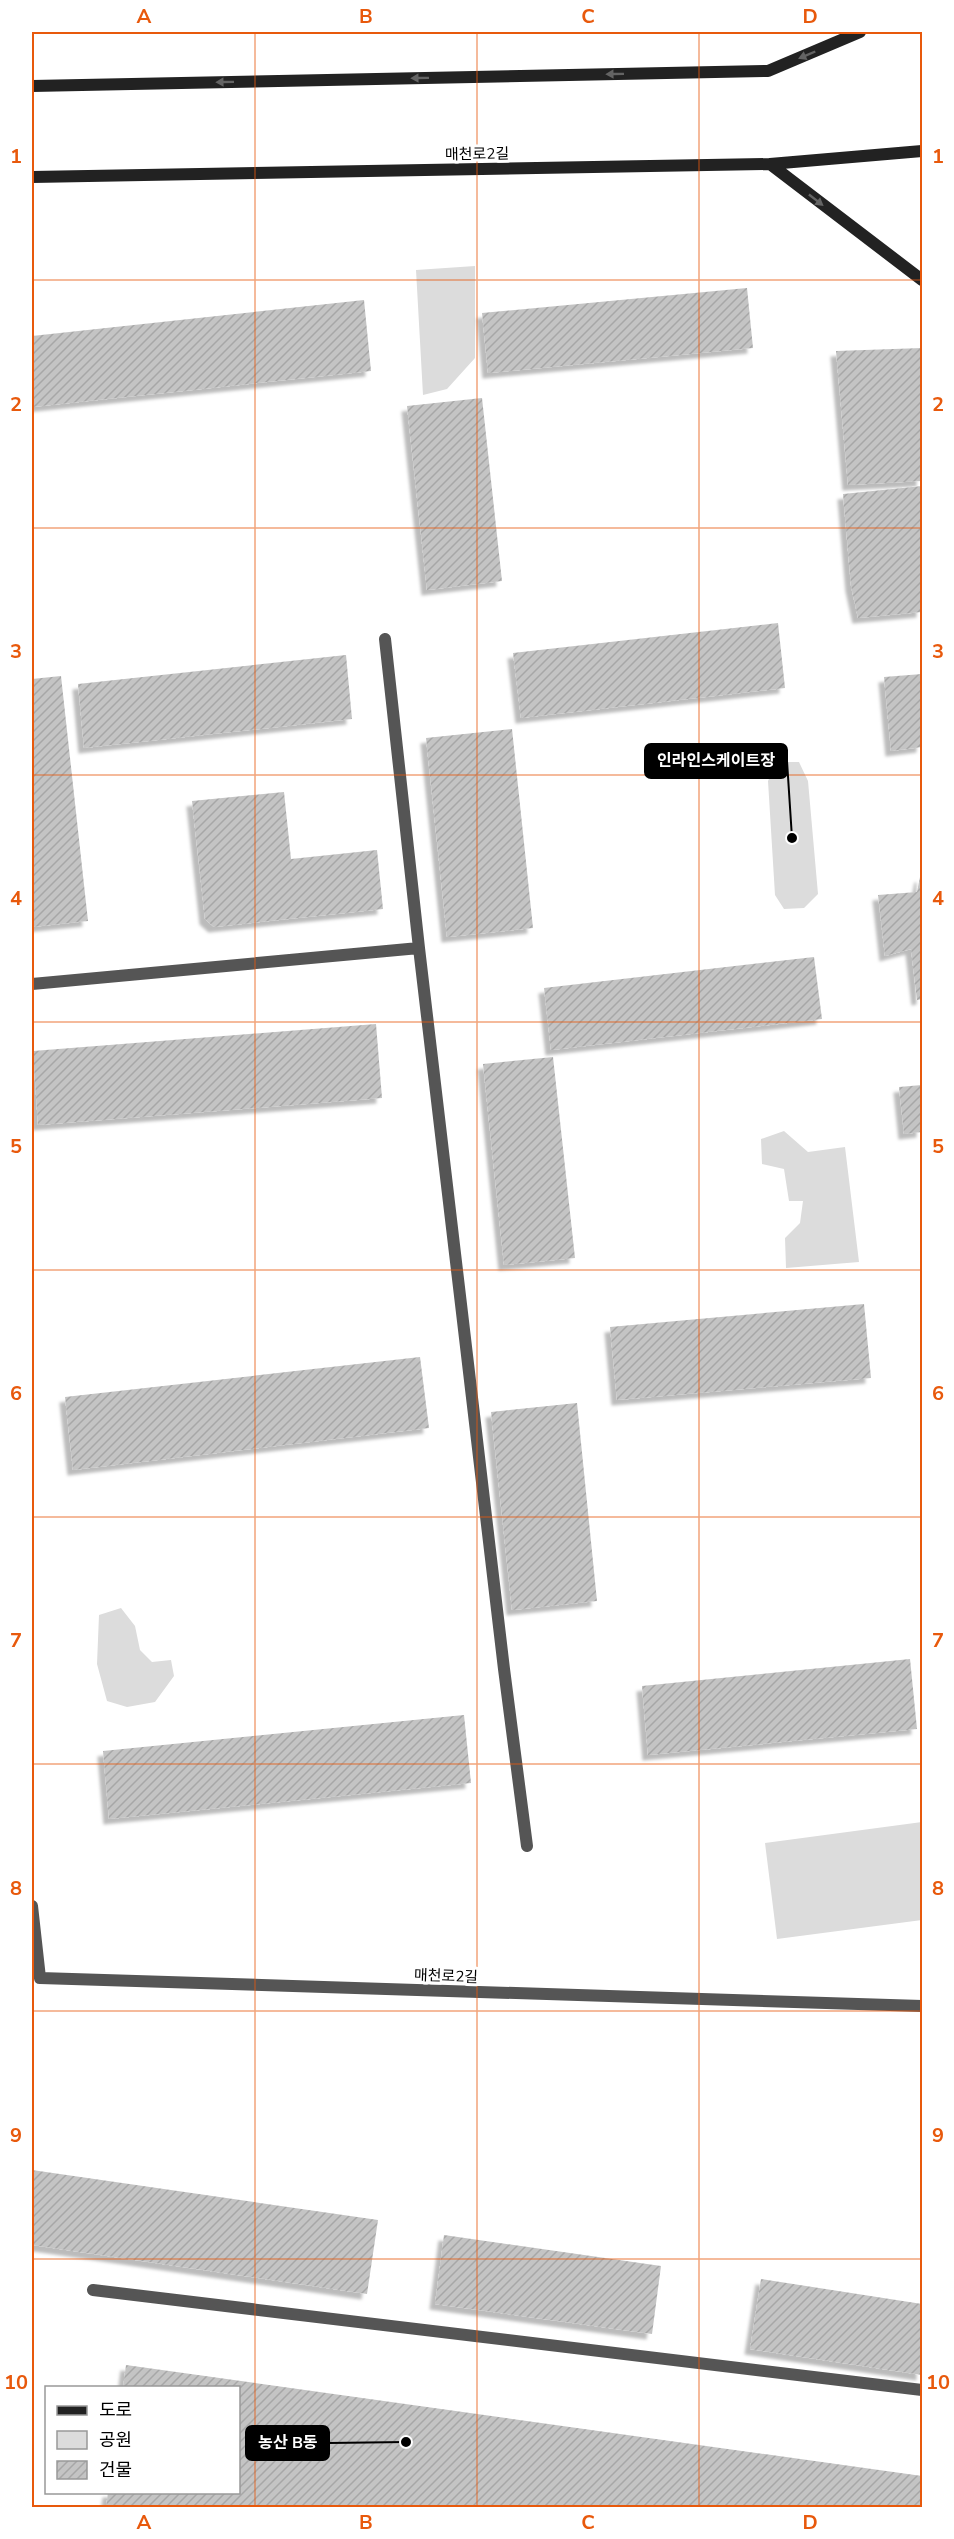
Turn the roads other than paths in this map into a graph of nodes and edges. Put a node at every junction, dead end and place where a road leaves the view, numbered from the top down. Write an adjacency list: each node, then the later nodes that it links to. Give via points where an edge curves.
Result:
1 (860, 32): 2 (street, one-way to 2, via 768,71)
2 (32, 86)
3 (922, 151): 4 (street, 매천로2길)
4 (770, 164): 5 (street, 매천로2길); 6 (street, one-way to 6)
5 (32, 177)
6 (922, 280)
7 (386, 639): 8 (street)
8 (419, 948): 9 (street); 10 (street)
9 (32, 984)
10 (527, 1846)
11 (32, 1906): 12 (street, 매천로2길)
12 (36, 1979): 13 (street, 매천로2길)
13 (922, 2006)
14 (93, 2290): 15 (street)
15 (922, 2390)

